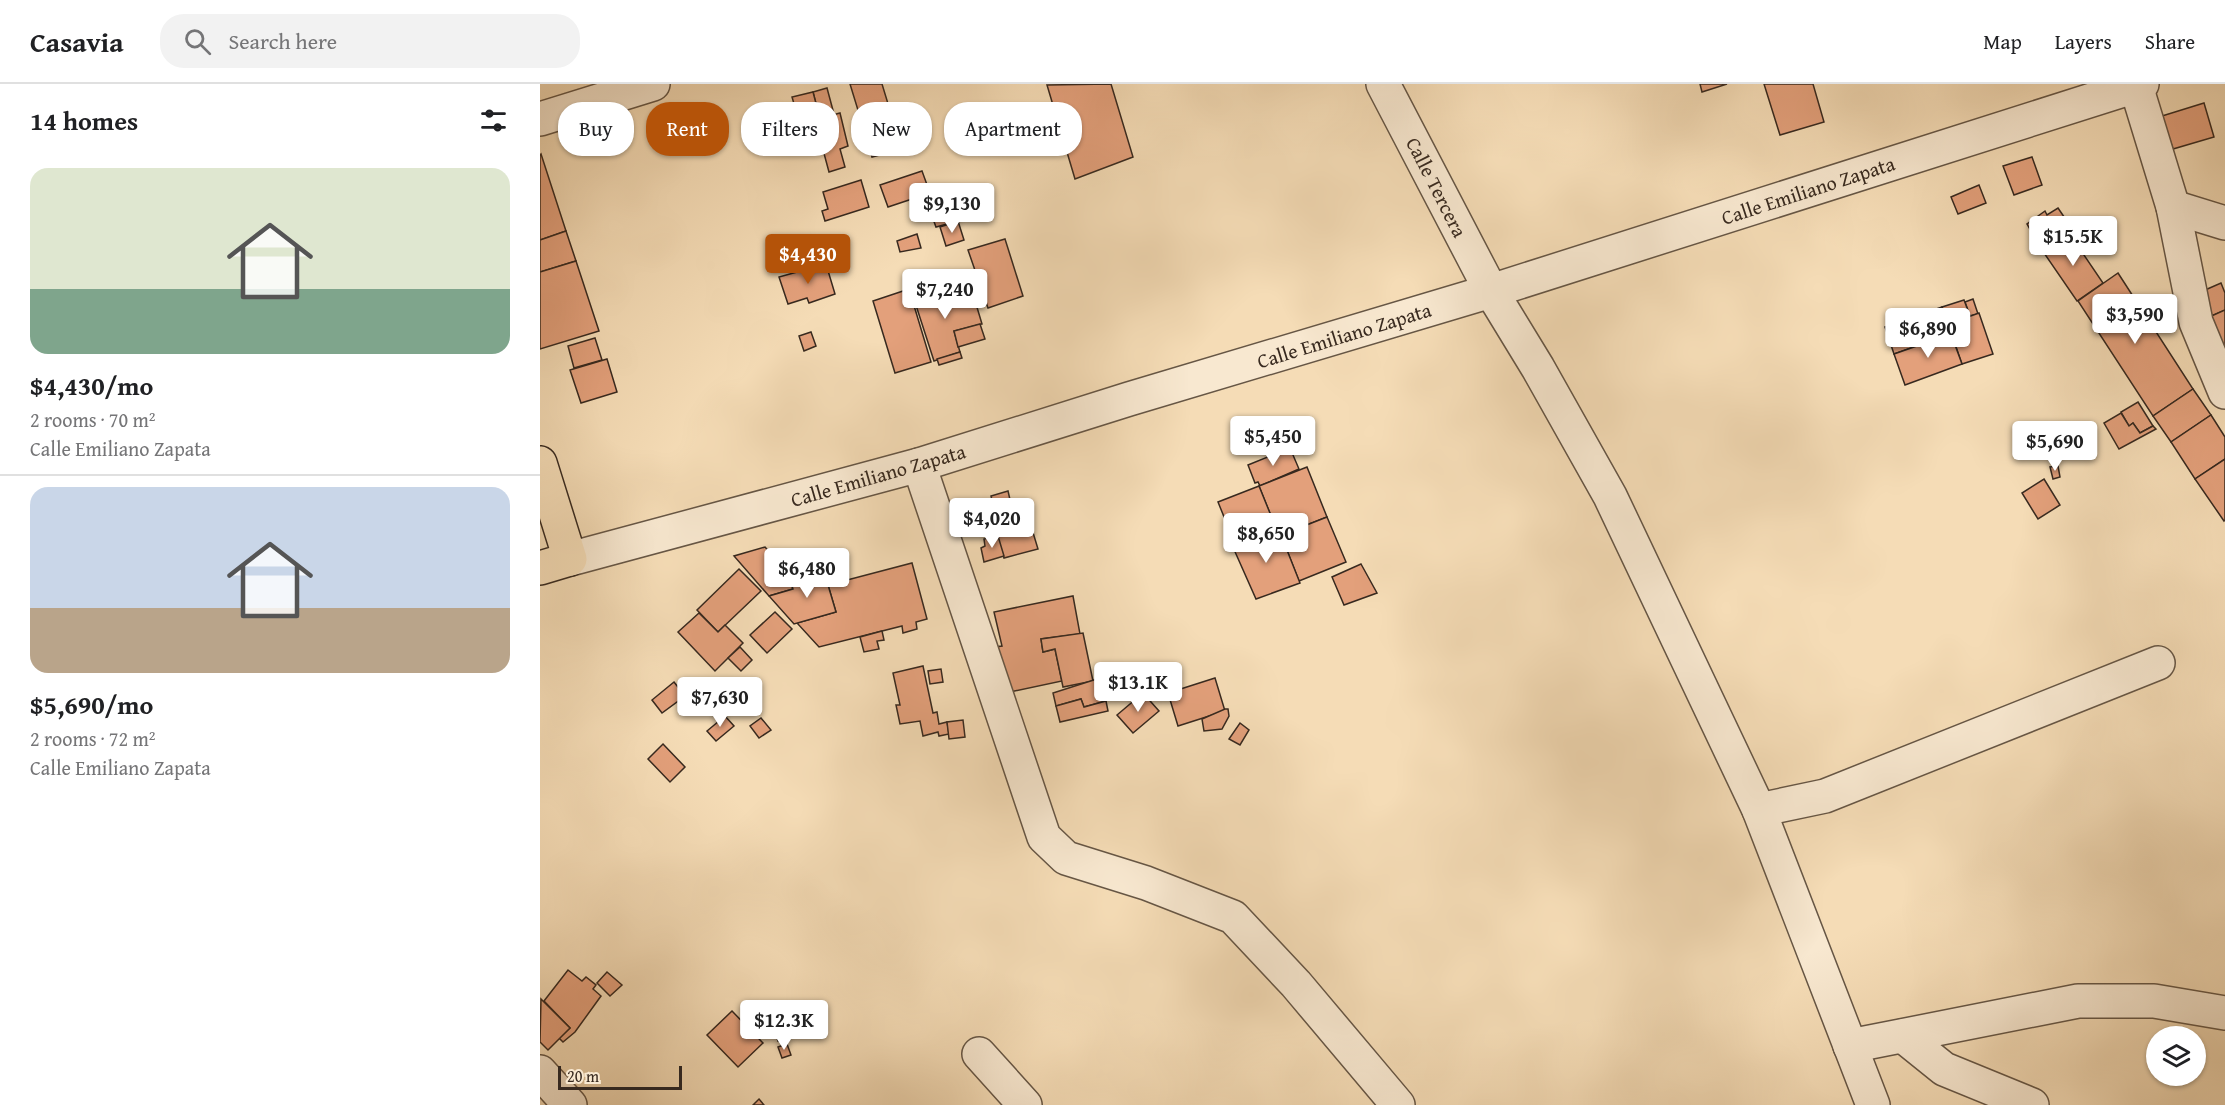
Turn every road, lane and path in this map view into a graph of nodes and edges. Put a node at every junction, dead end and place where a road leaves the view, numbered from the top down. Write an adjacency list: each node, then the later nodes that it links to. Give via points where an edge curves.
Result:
1 (653, 84): 4 (street)
2 (1383, 84): 7 (street, Calle Tercera)
3 (2139, 85): 5 (street); 7 (street, Calle Emiliano Zapata)
4 (540, 119)
5 (2173, 207): 6 (street); 8 (street, via 2196,322)
6 (2225, 223)
7 (1491, 291): 10 (street, Calle Emiliano Zapata); 13 (street, Calle Tercera, via 1610,496)
8 (2225, 392)
9 (540, 463): 11 (main road)
10 (919, 465): 11 (street, Calle Emiliano Zapata); 21 (street, via 1044,837 1066,858 1233,916)
11 (555, 563)
12 (2158, 663): 13 (street, via 1825,796)
13 (1759, 810): 16 (street, Calle Tercera)
14 (2225, 1013): 15 (street, via 2154,1001 2078,1001)
15 (1903, 1036): 16 (street); 23 (street, via 1944,1069)
16 (1850, 1046): 22 (street, Calle Tercera)
17 (979, 1054): 20 (street)
18 (540, 1072): 19 (street)
19 (570, 1105)
20 (1025, 1105)
21 (1398, 1105)
22 (1874, 1105)
23 (2032, 1105)

